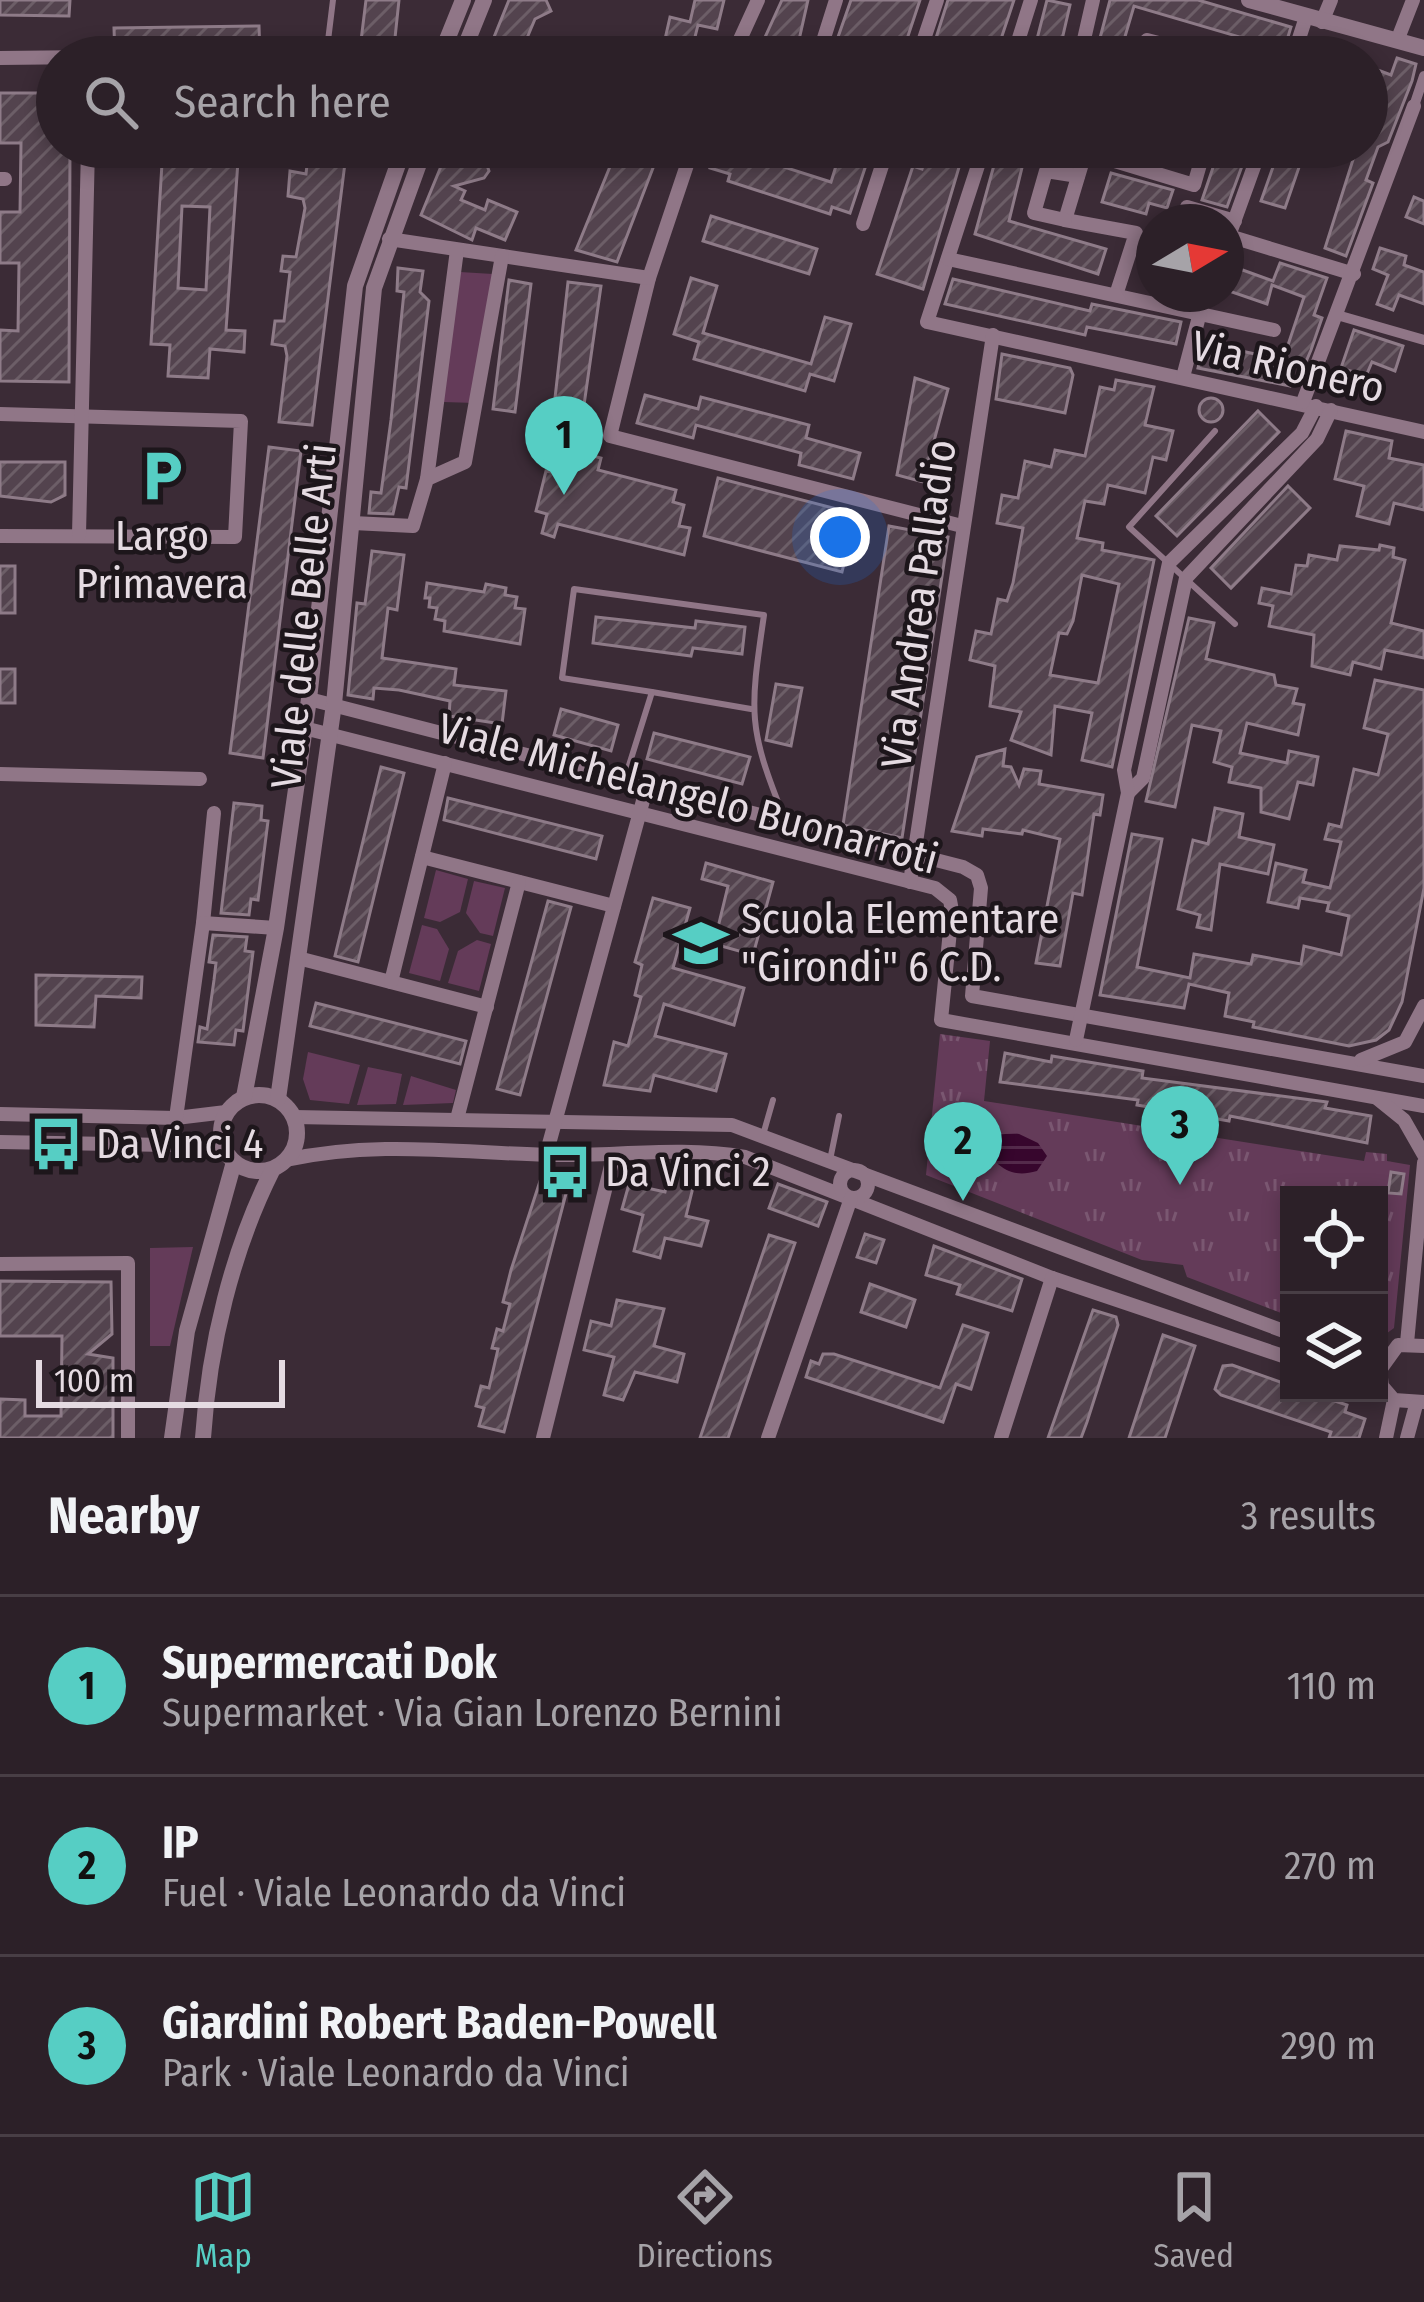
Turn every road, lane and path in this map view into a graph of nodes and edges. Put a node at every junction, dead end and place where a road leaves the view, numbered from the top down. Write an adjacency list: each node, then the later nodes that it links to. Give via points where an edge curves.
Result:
1 (333, 0): 14 (lane)
2 (463, 0): 15 (street)
3 (484, 0): 16 (street)
4 (758, 0): 17 (street)
5 (836, 0): 18 (street)
6 (937, 0): 19 (street)
7 (1031, 0): 20 (street)
8 (1093, 0): 21 (street)
9 (1249, 0): 12 (street)
10 (1331, 0): 13 (street)
11 (1413, 0): 25 (street)
12 (1275, 4): 13 (street)
13 (1314, 20): 22 (street); 23 (street)
14 (329, 36)
15 (448, 36)
16 (469, 36)
17 (742, 36)
18 (825, 36)
19 (925, 36)
20 (1019, 36)
21 (1085, 36)
22 (1305, 36)
23 (1377, 36)
24 (1388, 39): 25 (street)
25 (1397, 41): 26 (street)
26 (1424, 48)
27 (0, 58): 28 (street)
28 (36, 58)
29 (1424, 76): 30 (street)
30 (1414, 106): 50 (street)
31 (87, 168): 62 (street)
32 (396, 168): 75 (street, Viale delle Belle Arti, via 356,286)
33 (417, 168): 45 (street, Viale delle Belle Arti)
34 (686, 168): 51 (street)
35 (881, 168): 44 (street)
36 (977, 168): 49 (street)
37 (1080, 168): 41 (street)
38 (1142, 168): 39 (street, via 1194,185)
39 (1199, 168)
40 (1254, 168): 42 (street)
41 (1078, 176): 43 (street); 43 (street, via 1046,171 1034,213)
42 (1241, 204)
43 (1065, 220): 52 (street, via 1136,233)
44 (863, 224)
45 (389, 239): 47 (street); 67 (street, Viale delle Belle Arti, via 374,288)
46 (1244, 239): 50 (street)
47 (457, 250): 48 (street); 66 (street)
48 (502, 256): 51 (street); 66 (street, via 466,462)
49 (948, 259): 52 (street); 58 (street, Via Rionero, via 927,322)
50 (1354, 274): 56 (street)
51 (649, 278): 68 (street, via 610,436)
52 (1116, 295): 53 (street)
53 (1136, 299)
54 (1198, 312): 60 (street)
55 (1202, 312): 57 (street)
56 (1337, 315): 59 (street); 61 (street)
57 (1274, 330)
58 (993, 335): 60 (street, Via Rionero); 68 (street, Via Andrea Palladio)
59 (1424, 340)
60 (1183, 377): 61 (street, Via Rionero)
61 (1317, 406): 65 (street, Via Rionero); 71 (street, via 1302,433); 72 (street, via 1317,439)
62 (80, 412): 63 (street); 69 (street); 69 (street, via 241,421 235,537)
63 (0, 414)
64 (1215, 431): 71 (lane, via 1129,526)
65 (1424, 432)
66 (428, 479): 67 (street, via 413,526)
67 (353, 524): 76 (street, Viale delle Belle Arti)
68 (962, 526): 89 (street, Via Andrea Palladio)
69 (79, 535): 70 (street)
70 (0, 536)
71 (1169, 562): 72 (lane); 85 (street, via 1124,770)
72 (1186, 578): 73 (lane); 85 (street, via 1143,778)
73 (1235, 624)
74 (652, 692): 77 (lane); 77 (lane, via 562,678 574,589 764,615); 83 (lane)
75 (309, 699): 76 (street, Viale Michelangelo Buonarroti); 78 (street, Viale delle Belle Arti)
76 (334, 704): 79 (street, Viale delle Belle Arti); 83 (street, Viale Michelangelo Buonarroti)
77 (751, 709): 88 (lane, via 756,748)
78 (304, 728): 79 (street, Viale Michelangelo Buonarroti); 95 (street, Viale delle Belle Arti)
79 (330, 732): 80 (street, Viale Michelangelo Buonarroti); 96 (street, Viale delle Belle Arti)
80 (445, 763): 87 (street, Viale Michelangelo Buonarroti); 90 (street)
81 (0, 774): 82 (street)
82 (200, 779)
83 (625, 780): 84 (street, Viale Michelangelo Buonarroti)
84 (647, 786): 87 (street); 88 (street, Viale Michelangelo Buonarroti)
85 (1128, 793): 100 (street)
86 (214, 813): 94 (street)
87 (640, 814): 92 (street, Viale Michelangelo Buonarroti); 93 (street)
88 (785, 820): 89 (street, Viale Michelangelo Buonarroti)
89 (916, 855): 92 (street, Via Andrea Palladio); 100 (street, Viale Michelangelo Buonarroti, via 977,875 972,996)
90 (422, 857): 91 (street); 97 (street)
91 (519, 882): 93 (street); 99 (street)
92 (910, 882): 101 (street, Viale Michelangelo Buonarroti, via 950,900 941,1020)
93 (614, 906): 115 (street)
94 (203, 922): 95 (street); 112 (street)
95 (276, 928): 105 (street, Viale delle Belle Arti)
96 (298, 958): 97 (street); 106 (street, Viale delle Belle Arti)
97 (391, 982): 99 (street)
98 (1424, 1006): 102 (street, via 1405,1042)
99 (487, 1007): 114 (street)
100 (1082, 1014): 101 (street); 102 (street, Viale Michelangelo Buonarroti)
101 (1076, 1040): 104 (street, Viale Michelangelo Buonarroti)
102 (1350, 1062): 103 (street, Viale Michelangelo Buonarroti)
103 (1424, 1076)
104 (1374, 1096): 108 (street, Viale Michelangelo Buonarroti); 121 (street, via 1404,1120)
105 (244, 1097): 106 (street); 109 (street)
106 (278, 1099): 113 (street)
107 (773, 1100): 116 (lane)
108 (1424, 1106)
109 (226, 1112): 112 (street); 118 (street)
110 (0, 1114): 112 (street)
111 (839, 1116): 122 (lane)
112 (176, 1118)
113 (294, 1118): 114 (street); 124 (street, via 297,1138)
114 (458, 1120): 115 (street)
115 (556, 1120): 116 (street, via 732,1125); 120 (street)
116 (763, 1136): 122 (street)
117 (0, 1142): 118 (street)
118 (223, 1147): 123 (street)
119 (614, 1154): 120 (street); 126 (street, via 745,1157); 142 (street)
120 (546, 1155): 124 (street, via 340,1148)
121 (1424, 1159): 132 (street)
122 (830, 1160): 125 (street)
123 (234, 1162): 124 (street, via 253,1171); 140 (street, via 187,1331)
124 (279, 1164): 141 (street, via 247,1221 218,1331)
125 (861, 1171): 126 (street, via 841,1180); 127 (street)
126 (851, 1198): 130 (street); 143 (street)
127 (1053, 1246): 128 (street); 130 (street, via 1042,1255)
128 (1070, 1251): 130 (street, via 1073,1267); 131 (street)
129 (0, 1264): 139 (street, via 128,1263)
130 (1053, 1275): 135 (street); 144 (street)
131 (1280, 1330)
132 (1407, 1343): 133 (street); 134 (street)
133 (1424, 1346)
134 (1388, 1354)
135 (1280, 1355)
136 (1388, 1394): 138 (street)
137 (1386, 1402): 145 (street)
138 (1420, 1403): 146 (street)
139 (128, 1438)
140 (172, 1438)
141 (202, 1438)
142 (543, 1438)
143 (768, 1438)
144 (1001, 1438)
145 (1386, 1438)
146 (1407, 1438)

